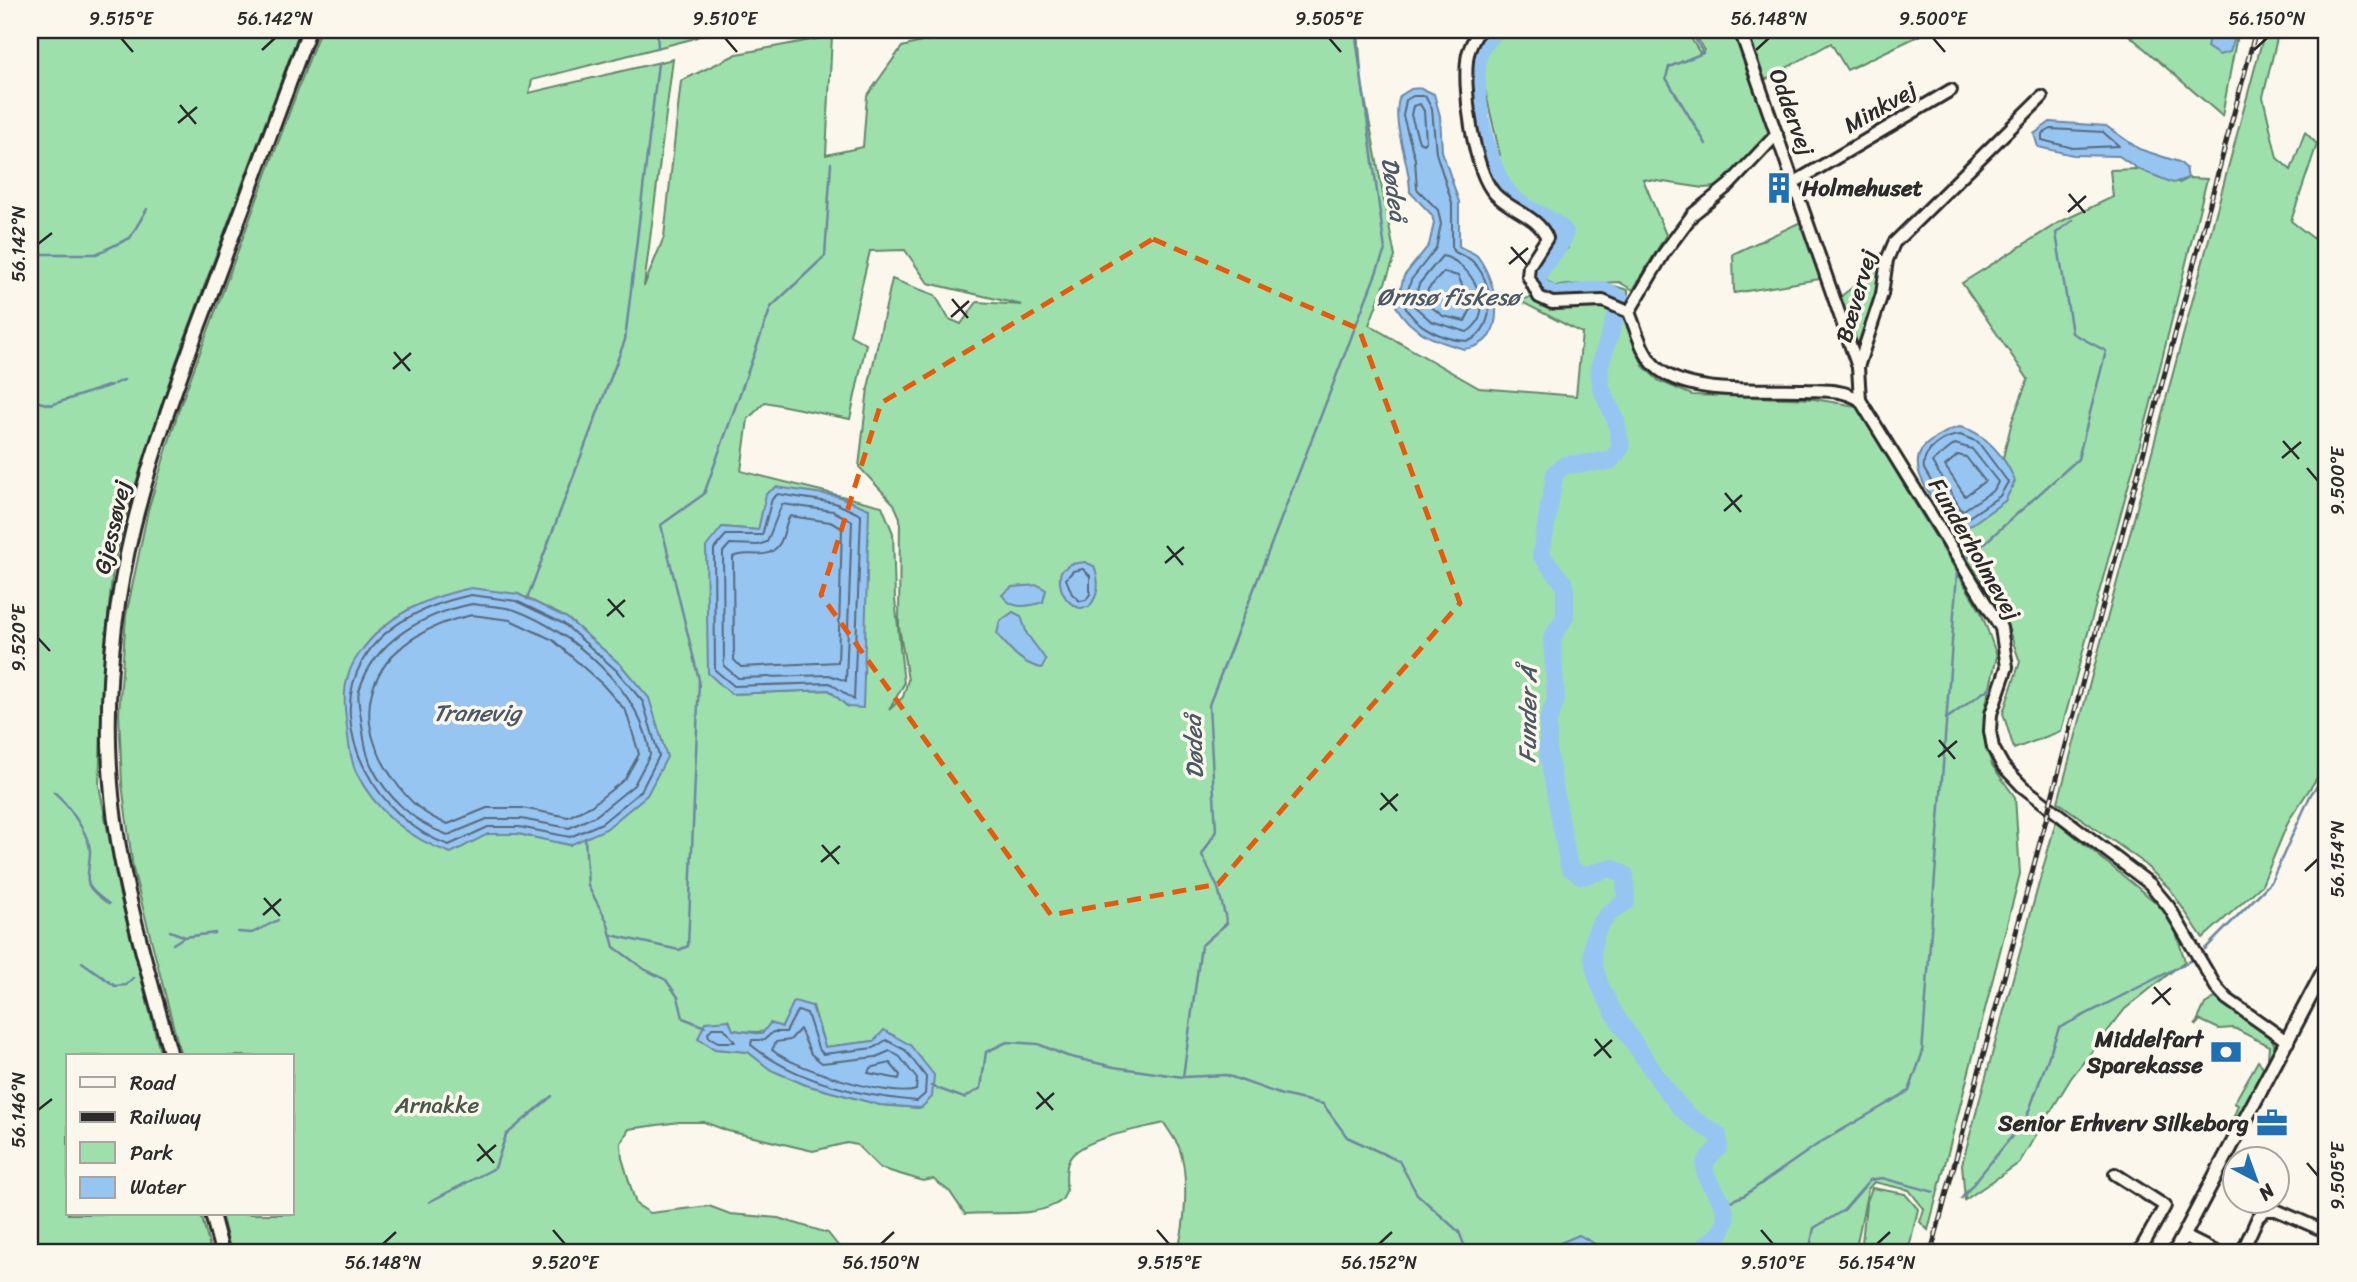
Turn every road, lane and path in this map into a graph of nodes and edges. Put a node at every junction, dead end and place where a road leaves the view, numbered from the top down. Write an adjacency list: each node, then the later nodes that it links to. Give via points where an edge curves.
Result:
1 (309, 30): 13 (street, Gjessøvej, via 151,455 116,605 108,711 115,824 128,894)
2 (1479, 30): 8 (street, via 1468,52 1466,70 1480,166 1492,191 1539,224 1547,238 1529,266 1530,285 1539,297 1552,303 1604,301)
3 (1740, 30): 6 (street, Oddervej)
4 (1951, 90): 7 (street, Minkvej)
5 (2042, 97): 9 (street, Bævervej, via 1894,243)
6 (1777, 134): 7 (street, Oddervej); 8 (street, via 1729,185 1693,214)
7 (1795, 182): 9 (street, Oddervej)
8 (1629, 312): 10 (street, via 1654,364 1682,382 1840,391)
9 (1858, 367): 10 (street, Bævervej)
10 (1860, 400): 12 (street, Funderholmevej, via 2001,628 2007,667 1990,731 2003,766 2023,787 2150,884 2169,906 2222,993 2243,1013)
11 (2327, 965): 12 (street)
12 (2288, 1042): 17 (street)
13 (170, 1054)
14 (2115, 1174): 19 (street, via 2165,1206)
15 (213, 1216): 18 (street)
16 (2327, 1231): 22 (street, via 2266,1210)
17 (2184, 1236): 20 (street); 21 (street)
18 (222, 1252)
19 (2139, 1252)
20 (2175, 1252)
21 (2216, 1252)
22 (2242, 1252)

